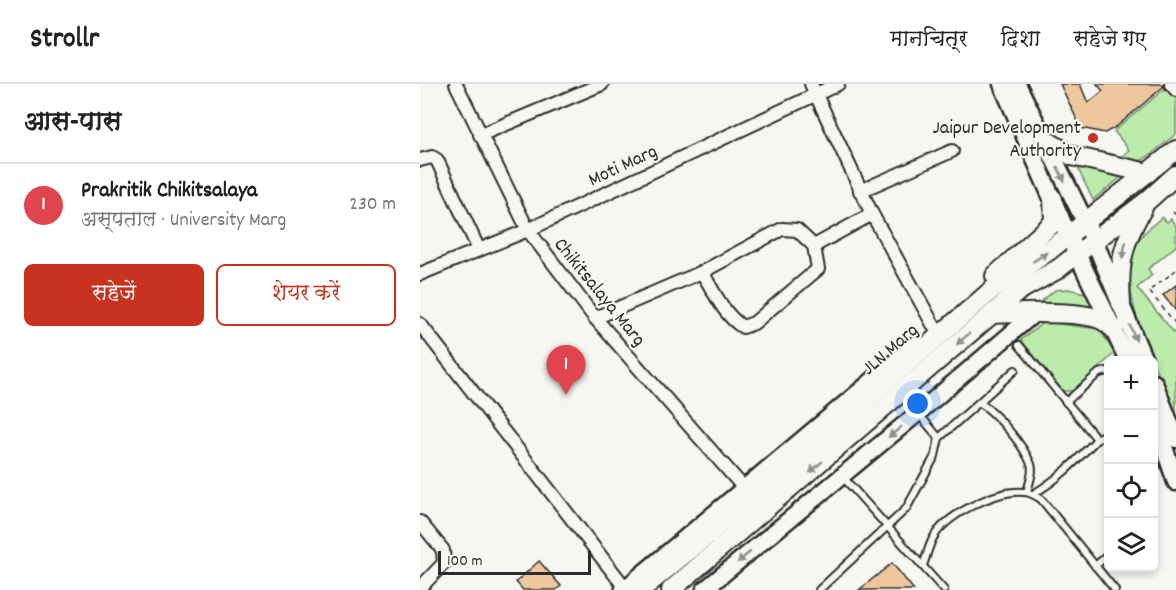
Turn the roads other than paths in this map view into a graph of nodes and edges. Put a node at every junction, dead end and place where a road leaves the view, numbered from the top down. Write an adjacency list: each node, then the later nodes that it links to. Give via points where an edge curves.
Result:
1 (456, 84): 9 (street, Chikitsalaya Marg)
2 (602, 84): 9 (street)
3 (838, 84): 7 (street, Moti Marg)
4 (1002, 84): 17 (main road)
5 (1017, 84): 10 (main road)
6 (1171, 84): 8 (street)
7 (813, 89): 16 (street); 21 (street, Moti Marg)
8 (1176, 90)
9 (480, 135): 21 (street, Chikitsalaya Marg)
10 (1044, 139): 14 (main road, via 1072,156); 20 (main road, one-way to 20)
11 (1176, 150): 14 (main road, JLN Marg)
12 (952, 151): 16 (street)
13 (420, 160): 25 (street, via 436,160)
14 (1148, 173): 20 (main road, JLN Marg)
15 (1176, 175): 18 (main road)
16 (860, 191): 19 (street)
17 (1053, 199): 22 (main road); 35 (main road, via 1054,222)
18 (1146, 201): 23 (main road); 29 (main road, one-way to 29, via 1128,235 1121,261)
19 (872, 214): 24 (street); 35 (street)
20 (1085, 222): 22 (main road, JLN Marg); 23 (main road)
21 (528, 230): 25 (street, Moti Marg); 32 (street, Chikitsalaya Marg)
22 (1068, 236): 26 (main road); 35 (main road, JLN Marg, one-way to 22)
23 (1094, 240): 26 (main road); 29 (main road)
24 (814, 246): 27 (street, via 797,231 782,229); 27 (street, via 818,269 754,323 743,327 727,311)
25 (479, 250): 28 (street, Moti Marg)
26 (1077, 254): 31 (main road); 34 (main road)
27 (702, 272): 32 (street)
28 (420, 274)
29 (1121, 303): 38 (main road, one-way to 38)
30 (1035, 313): 31 (main road); 34 (main road, via 1085,316 1102,320); 44 (street)
31 (992, 314): 61 (main road, one-way to 61)
32 (596, 318): 52 (street, Chikitsalaya Marg)
33 (420, 324): 60 (street)
34 (1114, 329): 37 (main road)
35 (936, 332): 52 (main road, JLN Marg)
36 (1019, 345): 43 (lane)
37 (1126, 356)
38 (1142, 356)
39 (1015, 369): 42 (lane)
40 (1104, 371): 43 (lane)
41 (1158, 393): 49 (main road)
42 (979, 402): 47 (lane); 53 (lane, via 1010,431 1031,465)
43 (1066, 402): 48 (lane)
44 (918, 413): 47 (lane); 50 (street, one-way to 50)
45 (1158, 430): 51 (main road)
46 (1104, 435): 48 (lane)
47 (939, 438): 55 (lane, via 935,456 906,509)
48 (1097, 439): 53 (lane, via 1047,487)
49 (1176, 439)
50 (842, 476): 55 (lane); 62 (street, one-way to 62)
51 (1176, 482)
52 (748, 492): 60 (main road, JLN Marg)
53 (1030, 493): 57 (lane, via 1007,492 949,520 934,536); 58 (lane, via 1041,499)
54 (420, 522): 59 (street, via 443,550 444,563)
55 (886, 526): 57 (lane); 63 (lane)
56 (1104, 558): 58 (lane)
57 (923, 565): 64 (lane)
58 (1095, 566): 65 (lane)
59 (420, 588)
60 (629, 589)
61 (671, 590)
62 (704, 590)
63 (819, 590)
64 (944, 590)
65 (1115, 590)

